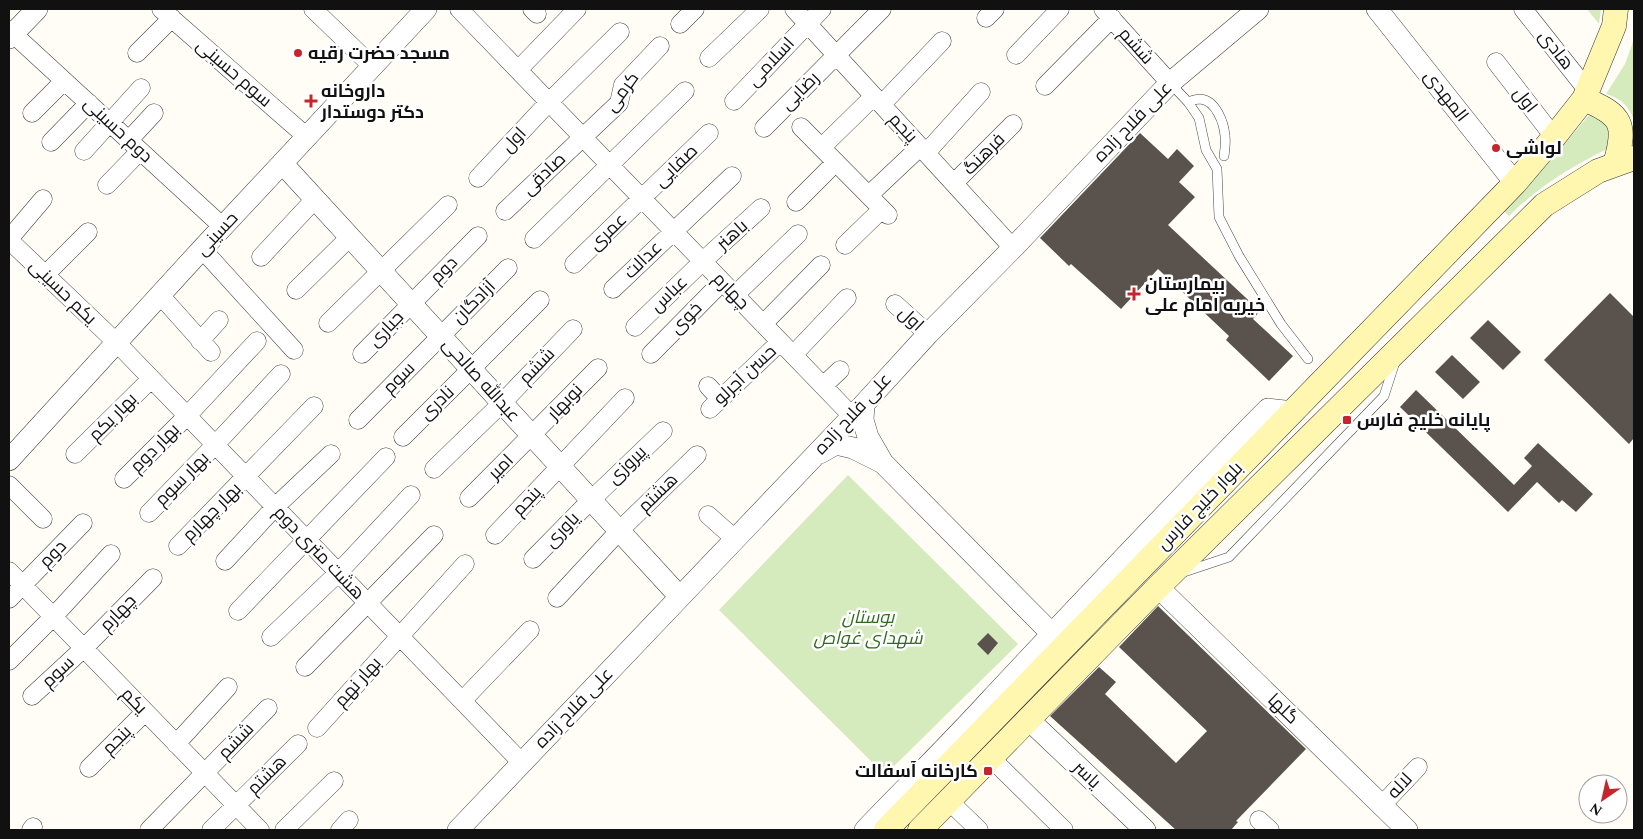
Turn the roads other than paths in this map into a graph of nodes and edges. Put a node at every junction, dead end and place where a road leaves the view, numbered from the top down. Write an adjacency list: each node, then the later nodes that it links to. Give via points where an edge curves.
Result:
1 (37, 9): 21 (street)
2 (313, 9): 29 (street)
3 (426, 9): 29 (street, حسینی)
4 (459, 9): 30 (street, چهارم)
5 (577, 9): 30 (street)
6 (695, 9): 19 (street)
7 (760, 9): 27 (street)
8 (794, 9): 18 (street, پنجم)
9 (822, 9): 18 (street, اسلامی)
10 (882, 9): 25 (street)
11 (1060, 9): 26 (street)
12 (1377, 9): 66 (street, المهدی)
13 (1523, 9): 37 (street, هادی)
14 (1616, 9): 37 (main road, بلوار خلیج فارس, via 1614,26)
15 (1252, 11): 32 (street, علی فلاح زاده)
16 (166, 14): 24 (street); 50 (street, سوم حسینی)
17 (1108, 14): 32 (street, ششم); 33 (street)
18 (807, 23): 25 (street, پنجم); 39 (street, اسلامی)
19 (680, 24)
20 (620, 32): 40 (street, اول)
21 (10, 34): 31 (street, دوم حسینی)
22 (942, 41): 38 (street)
23 (660, 46): 51 (street, کرمی, via 623,86 619,103)
24 (137, 53)
25 (836, 55): 38 (street, پنجم); 48 (street, رضایی)
26 (1016, 55)
27 (709, 58)
28 (1496, 62): 52 (street, اول)
29 (372, 66): 50 (street, حسینی)
30 (518, 70): 40 (street, چهارم)
31 (64, 81): 42 (street, دوم حسینی); 43 (street)
32 (1170, 83): 41 (lane); 85 (street, علی فلاح زاده)
33 (1045, 86)
34 (141, 88): 45 (street)
35 (685, 91): 62 (street)
36 (981, 92): 56 (street)
37 (1586, 95): 52 (main road, بلوار خلیج فارس); 59 (main road, via 1614,114 1622,131 1620,148)
38 (878, 100): 55 (street); 56 (street, پنجم)
39 (734, 101)
40 (549, 102): 51 (street, چهارم); 64 (street, اول)
41 (1188, 102): 58 (lane, via 1200,99 1216,109 1226,138); 116 (lane, via 1199,118 1206,150 1217,169 1219,216 1239,256 1281,324)
42 (88, 103): 45 (street, دوم حسینی); 53 (street)
43 (32, 113)
44 (154, 114): 54 (street)
45 (110, 123): 54 (street, دوم حسینی); 57 (street)
46 (1013, 124): 65 (street, فرهنگ)
47 (801, 127): 55 (street)
48 (764, 128)
49 (709, 133): 71 (street, صفایی)
50 (307, 137): 60 (street, حسینی)
51 (583, 137): 62 (street, چهارم); 75 (street, صادقی)
52 (1554, 137): 66 (main road, بلوار خلیج فارس)
53 (51, 142)
54 (134, 146): 67 (street); 76 (street, دوم حسینی)
55 (822, 147): 61 (street)
56 (923, 150): 65 (street, پنجم); 68 (street)
57 (84, 151)
58 (1224, 156)
59 (1625, 161): 168 (main road, بلوار خلیج فارس, via 1598,171 1544,205)
60 (282, 162): 70 (street, عبدالله صالحی); 76 (street, حسینی)
61 (836, 162): 68 (street); 72 (street)
62 (610, 165): 71 (street, چهارم); 83 (street)
63 (732, 176): 77 (street, عدالت)
64 (478, 178)
65 (954, 183): 85 (street, پنجم)
66 (1515, 183): 128 (main road, بلوار خلیج فارس)
67 (107, 185)
68 (869, 195): 84 (street, via 885,212)
69 (44, 199): 82 (street)
70 (315, 199): 81 (street, عبدالله صالحی); 87 (street)
71 (642, 199): 77 (street, چهارم); 89 (street, عمری)
72 (796, 202)
73 (448, 205): 92 (street)
74 (761, 208): 88 (street, باهنر)
75 (505, 211)
76 (223, 227): 86 (street, حسینی)
77 (673, 231): 88 (street, چهارم); 95 (street, عدالت)
78 (88, 232): 93 (street)
79 (798, 234): 98 (street)
80 (478, 236): 101 (street, دوم)
81 (350, 237): 92 (street, عبدالله صالحی); 96 (street)
82 (9, 239): 93 (street, یکم حسینی)
83 (534, 239)
84 (845, 245)
85 (1013, 248): 108 (street, علی فلاح زاده)
86 (202, 249): 97 (street, حسینی); 113 (street)
87 (261, 257)
88 (703, 261): 94 (street, چهارم); 106 (street, عباس)
89 (574, 264)
90 (821, 266): 105 (street)
91 (508, 268): 109 (street, آزادگان)
92 (381, 271): 101 (street, عبدالله صالحی); 104 (street)
93 (45, 275): 111 (street, یکم حسینی)
94 (722, 282): 98 (street, چهارم); 115 (street, خوی)
95 (613, 289)
96 (296, 290)
97 (160, 295): 103 (street, via 205,346); 111 (street, حسینی)
98 (735, 295): 105 (street, چهارم)
99 (847, 298): 112 (street)
100 (540, 300): 118 (street, نادری)
101 (411, 304): 109 (street, عبدالله صالحی); 114 (street, جباری)
102 (895, 304): 108 (street, اول)
103 (219, 320)
104 (328, 324)
105 (763, 324): 112 (street, چهارم)
106 (635, 327)
107 (573, 329): 125 (street, ششم)
108 (928, 334): 127 (street, علی فلاح زاده)
109 (441, 336): 118 (street, عبدالله صالحی); 130 (street, سوم)
110 (258, 342): 129 (street, بهار دوم)
111 (116, 343): 121 (street, هشت متری دوم); 140 (street, حسینی)
112 (786, 348): 122 (street, چهارم); 124 (street, حسن آجرلو)
113 (294, 350)
114 (362, 354)
115 (650, 354)
116 (1308, 359)
117 (598, 368): 133 (street, نوبهار)
118 (471, 369): 125 (street, عبدالله صالحی); 132 (street, نادری)
119 (840, 370): 122 (street)
120 (281, 374): 134 (street, بهار سوم)
121 (151, 379): 129 (street, هشت متری دوم); 135 (street, بهار یکم)
122 (822, 386): 127 (street, چهارم)
123 (625, 398): 142 (street, پنجم)
124 (712, 398)
125 (502, 403): 133 (street, عبدالله صالحی); 143 (street, ششم)
126 (314, 406): 144 (street, بهار چهارم)
127 (858, 410): 139 (street, علی فلاح زاده); 141 (street)
128 (1293, 412): 177 (street, via 1268,409); 207 (main road, بلوار خلیج فارس)
129 (187, 416): 134 (street, هشت متری دوم); 145 (street, بهار دوم)
130 (358, 420)
131 (663, 431): 149 (street, پیروزی)
132 (403, 436)
133 (532, 436): 142 (street, عبدالله صالحی); 148 (street, امیر)
134 (215, 445): 144 (street, هشت متری دوم); 151 (street, بهار سوم)
135 (75, 454)
136 (330, 454): 150 (street)
137 (697, 455): 155 (street, هشتم)
138 (386, 457): 159 (street)
139 (813, 457): 141 (street, via 836,444 853,448); 158 (street, علی فلاح زاده)
140 (9, 460)
141 (883, 463): 177 (street)
142 (560, 466): 149 (street, عبدالله صالحی); 157 (street, پنجم)
143 (434, 469)
144 (246, 478): 150 (street, هشت متری دوم); 160 (street, بهار چهارم)
145 (124, 479)
146 (9, 484): 153 (street)
147 (412, 495): 166 (street)
148 (469, 498)
149 (591, 500): 155 (street, عبدالله صالحی); 162 (street, یاوری)
150 (275, 507): 159 (street, هشت متری دوم); 163 (street)
151 (149, 512)
152 (708, 515): 158 (street)
153 (43, 518)
154 (83, 523): 169 (street, دوم)
155 (619, 531): 170 (street, عبدالله صالحی); 171 (street, هشتم)
156 (434, 535): 173 (street)
157 (495, 535)
158 (735, 539): 170 (street, علی فلاح زاده)
159 (306, 540): 166 (street, هشت متری دوم); 174 (street)
160 (178, 546)
161 (111, 554): 175 (street)
162 (533, 559)
163 (225, 561)
164 (465, 564): 178 (street, بهار نهم)
165 (9, 571): 169 (street, یکم)
166 (338, 573): 173 (street, هشت متری دوم); 179 (street)
167 (152, 578): 180 (street, چهارم)
168 (1163, 583): 188 (main road, بلوار خلیج فارس); 199 (street, گلها)
169 (23, 585): 172 (street); 175 (street, یکم)
170 (680, 597): 193 (street, علی فلاح زاده)
171 (557, 598)
172 (9, 599)
173 (368, 603): 178 (street, هشت متری دوم); 182 (street)
174 (238, 611)
175 (53, 617): 180 (street, یکم); 181 (street)
176 (530, 630): 185 (street)
177 (1052, 634): 206 (street)
178 (399, 636): 185 (street, هشت متری دوم); 189 (street, بهار نهم)
179 (271, 637)
180 (84, 648): 184 (street, سوم); 187 (street, یکم)
181 (9, 661)
182 (305, 667)
183 (228, 687): 190 (street)
184 (32, 696)
185 (462, 701): 193 (street, هشت متری دوم)
186 (268, 708): 196 (street, ششم)
187 (145, 712): 190 (street, یکم); 195 (street, پنجم)
188 (1029, 720): 192 (main road, بلوار خلیج فارس); 211 (street, یاسر)
189 (317, 728)
190 (176, 744): 196 (street, یکم)
191 (298, 744): 200 (street, هشتم)
192 (991, 758): 198 (main road, بلوار خلیج فارس); 210 (street)
193 (522, 763): 205 (street, علی فلاح زاده)
194 (1418, 767): 199 (street, لاله)
195 (89, 768)
196 (205, 774): 200 (street, یکم); 201 (street, ششم)
197 (334, 781): 204 (street)
198 (949, 801): 208 (main road, بلوار خلیج فارس); 209 (street)
199 (1382, 805): 212 (street, گلها)
200 (236, 806): 202 (street, هشتم); 203 (street, یکم)
201 (149, 830)
202 (210, 830)
203 (260, 830)
204 (284, 830)
205 (458, 830)
206 (865, 830)
207 (886, 830)
208 (920, 830)
209 (979, 830)
210 (1064, 830)
211 (1144, 830)
212 (1407, 830)

